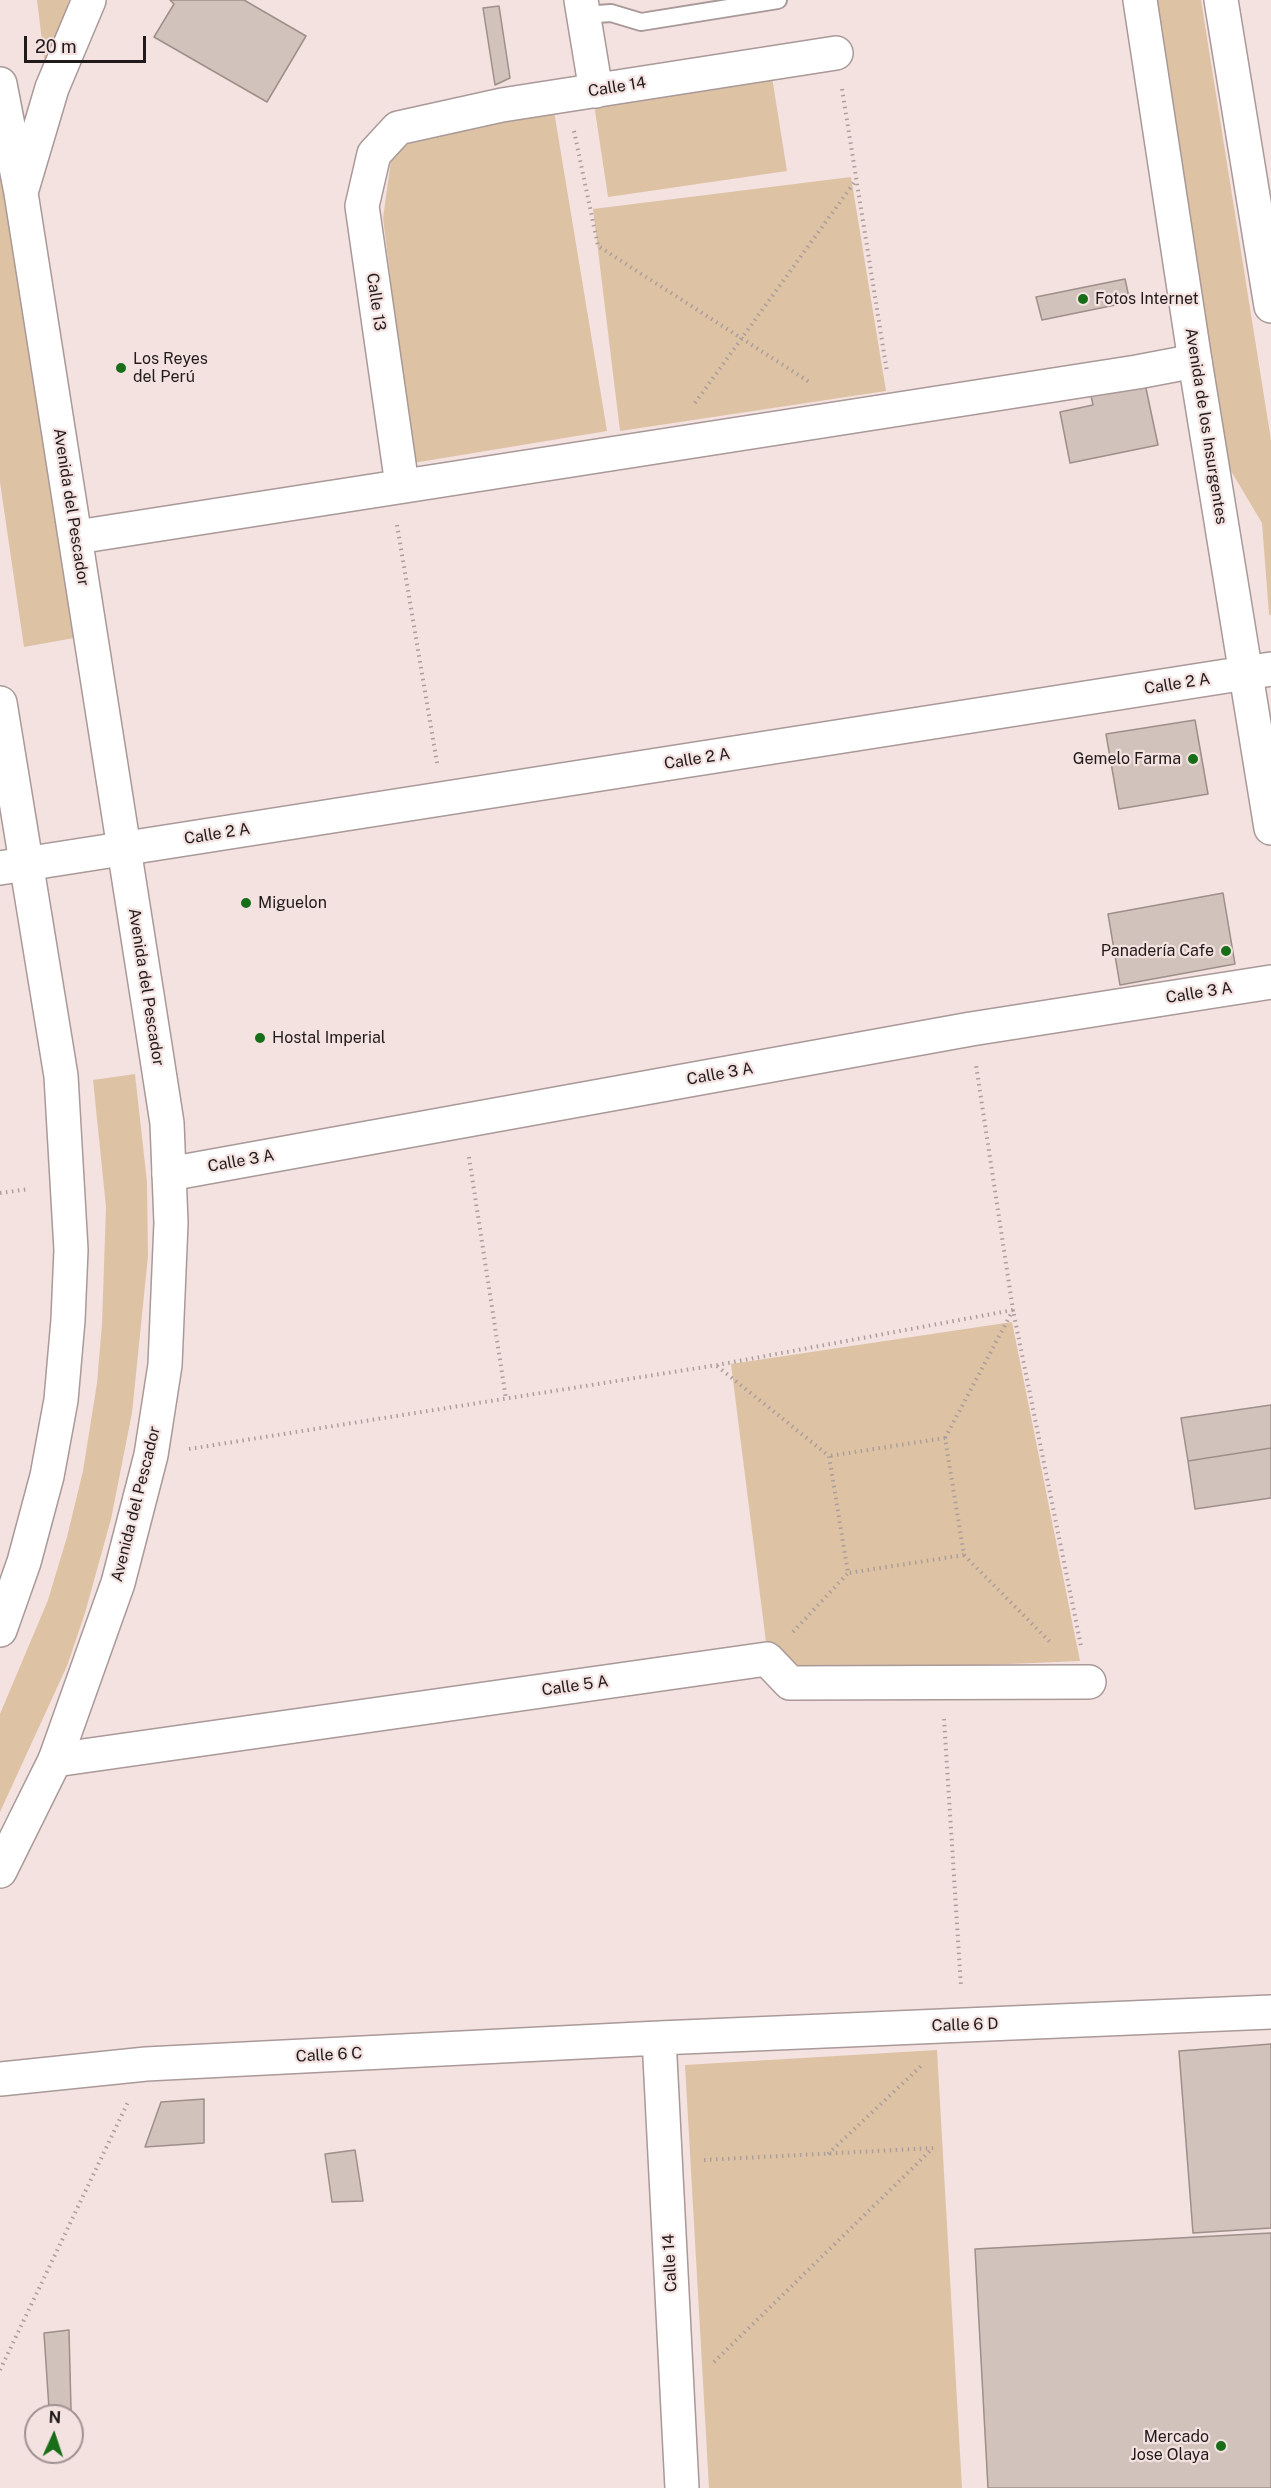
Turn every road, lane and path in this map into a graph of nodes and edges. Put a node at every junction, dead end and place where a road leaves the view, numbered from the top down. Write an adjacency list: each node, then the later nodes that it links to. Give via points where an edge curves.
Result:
1 (89, 0): 11 (street, via 52,88)
2 (778, 0): 5 (lane, via 641,22)
3 (1140, 0): 14 (street, Avenida de los Insurgentes)
4 (1221, 0): 12 (street)
5 (582, 7): 8 (street)
6 (836, 53): 8 (street, Calle 14); 10 (path)
7 (0, 84): 11 (street, Avenida del Pescador)
8 (581, 93): 9 (street, Calle 14, via 502,105); 13 (path, via 598,246)
9 (398, 128): 18 (street, Calle 13, via 374,154 362,206)
10 (856, 180): 13 (path); 15 (path)
11 (21, 193): 19 (street, Avenida del Pescador)
12 (1271, 306)
13 (740, 337): 16 (path); 17 (path)
14 (1195, 361): 15 (street); 20 (street, Avenida de los Insurgentes)
15 (893, 409): 16 (street)
16 (859, 414): 17 (street)
17 (666, 445): 18 (street)
18 (396, 486): 19 (street); 22 (path)
19 (77, 537): 24 (street, Avenida del Pescador)
20 (1259, 671): 22 (street, Calle 2 A); 23 (street, Avenida de los Insurgentes)
21 (0, 703): 25 (street)
22 (443, 799): 24 (street, Calle 2 A)
23 (1271, 828)
24 (123, 848): 25 (street, Calle 2 A); 29 (street, Avenida del Pescador, via 167,1123)
25 (14, 866): 38 (street, via 61,1076 71,1250 61,1400 47,1476 24,1562)
26 (1271, 982): 27 (street, Calle 3 A)
27 (971, 1029): 28 (street, Calle 3 A); 30 (path)
28 (464, 1120): 29 (street, Calle 3 A); 32 (path)
29 (169, 1174): 34 (street, Avenida del Pescador, via 171,1223 165,1365)
30 (1012, 1310): 31 (path); 33 (path); 41 (path)
31 (717, 1365): 32 (path); 35 (path)
32 (506, 1399): 34 (path)
33 (945, 1438): 35 (path); 36 (path)
34 (151, 1455): 42 (street, Avenida del Pescador, via 118,1583)
35 (829, 1456): 37 (path)
36 (964, 1555): 37 (path); 41 (path)
37 (848, 1574): 39 (path)
38 (0, 1630)
39 (767, 1659): 40 (street, via 790,1683); 42 (street, Calle 5 A)
40 (941, 1682): 41 (street); 45 (path)
41 (1089, 1682)
42 (55, 1760): 43 (street, Avenida del Pescador)
43 (0, 1871)
44 (1271, 2012): 45 (street, Calle 6 D)
45 (964, 2025): 46 (street, Calle 6 D)
46 (659, 2038): 47 (street, Calle 6 C); 51 (street, Calle 14)
47 (146, 2064): 49 (street, Calle 6 C); 52 (path)
48 (921, 2066): 50 (path)
49 (0, 2079)
50 (828, 2154): 51 (path); 53 (path, via 933,2148)
51 (665, 2163): 53 (street, Calle 14)
52 (0, 2370)
53 (677, 2398): 54 (street, Calle 14)
54 (682, 2488)

